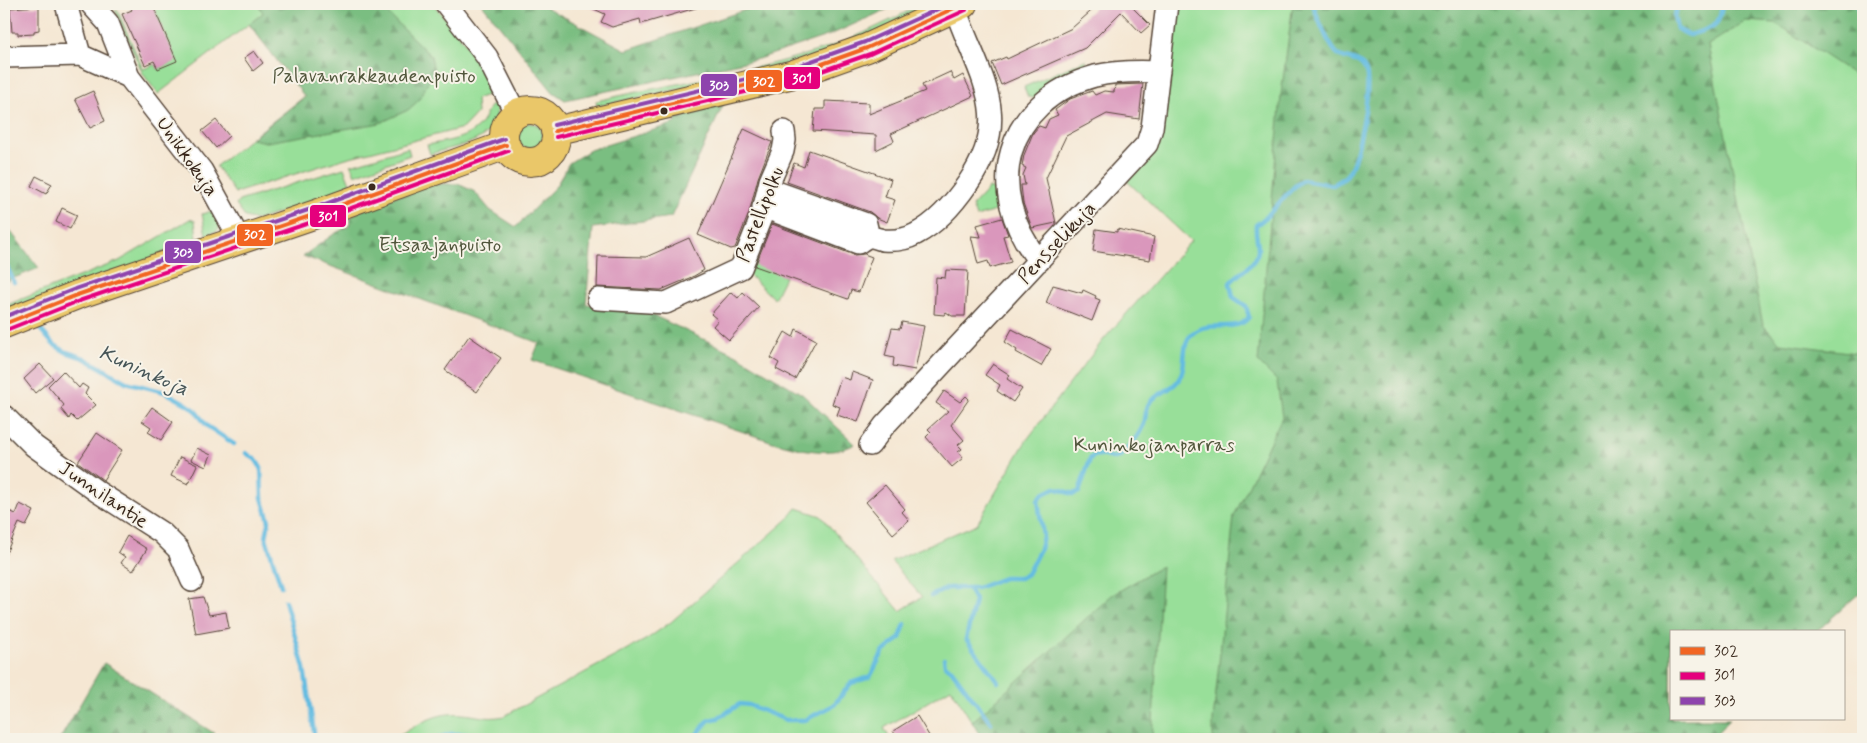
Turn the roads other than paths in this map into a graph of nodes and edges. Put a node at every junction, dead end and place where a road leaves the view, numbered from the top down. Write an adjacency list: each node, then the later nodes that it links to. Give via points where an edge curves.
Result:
1 (66, 4): 7 (street)
2 (91, 4): 6 (street, Unikkokuja, via 108,23)
3 (446, 4): 12 (street, via 488,57)
4 (1166, 4): 10 (street, Pensselikuja)
5 (959, 6): 13 (main road, via 867,48 794,74); 16 (street, via 991,106)
6 (118, 47): 9 (street, via 115,59); 11 (street, Unikkokuja)
7 (80, 56): 8 (street); 9 (street, Unikkokuja)
8 (4, 57)
9 (103, 66): 11 (street, Unikkokuja)
10 (1159, 72): 17 (street, via 1130,71 1095,76 1057,92 1024,124); 20 (street, Pensselikuja, via 1147,144)
11 (129, 77): 19 (street, Unikkokuja, via 202,171)
12 (516, 114): 13 (main road, via 530,110 544,114); 15 (main road, via 504,130)
13 (555, 131): 15 (main road, via 551,151 540,160 519,160)
14 (784, 131): 18 (street, Pastellipolku, via 786,140)
15 (506, 145): 19 (main road)
16 (989, 145): 17 (street); 18 (street, via 965,188 931,224 916,234 893,240 869,237 858,243)
17 (1011, 152): 20 (street, via 1006,188 1009,204 1022,238)
18 (766, 198): 21 (street, Pastellipolku, via 741,268 666,302)
19 (240, 240): 22 (main road, via 77,295)
20 (1038, 261): 24 (street, Pensselikuja)
21 (598, 298)
22 (4, 324)
23 (4, 416): 25 (street, Junnilantie, via 34,446 162,533 178,549)
24 (870, 445)
25 (192, 581)

